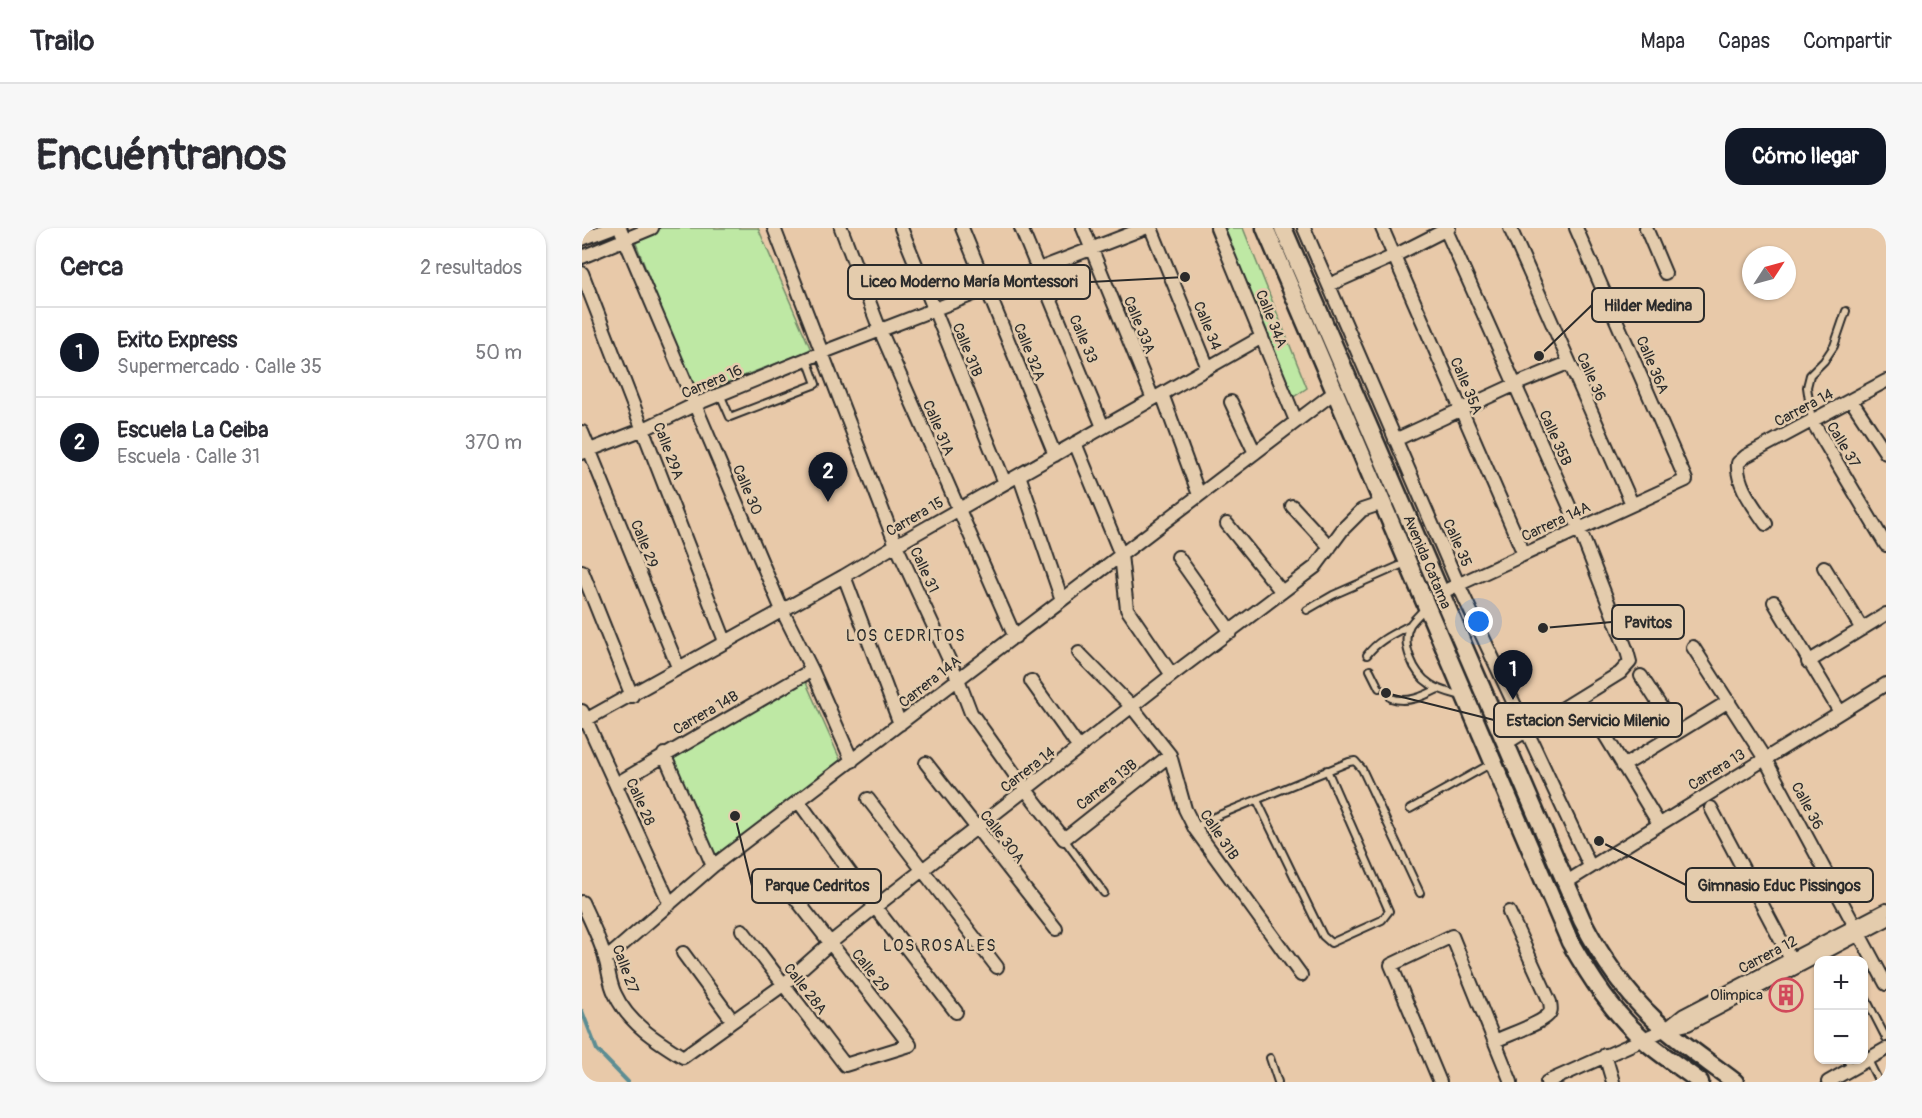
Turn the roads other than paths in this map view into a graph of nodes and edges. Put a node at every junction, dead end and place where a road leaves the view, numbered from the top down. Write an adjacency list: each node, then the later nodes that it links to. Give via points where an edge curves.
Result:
1 (611, 228): 21 (street)
2 (652, 228): 20 (street)
3 (774, 228): 34 (street, Calle 31)
4 (841, 228): 32 (street, Calle 31A)
5 (901, 228): 30 (street, Calle 31B)
6 (962, 228): 29 (street, Calle 32A)
7 (1021, 228): 25 (street, Calle 33)
8 (1083, 228): 22 (street, Calle 33A)
9 (1145, 228): 22 (street, Carrera 16)
10 (1152, 228): 37 (street, Calle 34)
11 (1218, 228): 33 (street, Calle 34A)
12 (1265, 228): 40 (main road, Avenida Catama)
13 (1283, 228): 81 (main road, Avenida Catama)
14 (1304, 228): 28 (street, Calle 35)
15 (1382, 228): 23 (street, Calle 35A)
16 (1510, 228): 36 (street, Calle 36)
17 (1576, 228): 59 (street, Calle 36A)
18 (1646, 228): 27 (street)
19 (1447, 229): 23 (street); 39 (street, Calle 35B)
20 (622, 233): 24 (street); 45 (street, Calle 30)
21 (582, 239)
22 (1092, 249): 25 (street, Carrera 16); 42 (street, Calle 33A)
23 (1394, 256): 28 (street); 46 (street, Calle 35A)
24 (582, 257)
25 (1037, 270): 29 (street, Carrera 16); 49 (street, Calle 33)
26 (582, 273): 50 (street, Calle 29A)
27 (1665, 273)
28 (1329, 285): 52 (street, Calle 35)
29 (987, 289): 30 (street, Carrera 16); 57 (street, Calle 32A)
30 (934, 309): 32 (street, Carrera 16); 60 (street, Calle 31B)
31 (1846, 311): 48 (lane, via 1834,346 1810,375 1807,387)
32 (880, 330): 34 (street, Carrera 16); 65 (street, Calle 31A)
33 (1262, 337): 37 (street, Carrera 15); 47 (street, Calle 34A)
34 (821, 353): 35 (street, Carrera 16); 69 (street, Calle 31)
35 (807, 359): 41 (street, Carrera 16); 41 (lane, via 816,384 730,417)
36 (1568, 363): 39 (street); 63 (street, Calle 36)
37 (1208, 368): 42 (street, Carrera 15)
38 (1886, 381): 43 (street, Carrera 14)
39 (1514, 385): 46 (street); 68 (street, Calle 35B)
40 (1336, 391): 47 (street, Carrera 14A); 62 (main road, Avenida Catama)
41 (720, 394): 45 (street, Carrera 16)
42 (1158, 396): 49 (street, Carrera 15); 61 (street, Calle 33A)
43 (1851, 400): 48 (street, Carrera 14); 56 (street)
44 (1231, 402): 55 (street)
45 (694, 405): 50 (street, Carrera 16); 85 (street, Calle 30)
46 (1460, 410): 52 (street); 72 (street, Calle 35A)
47 (1296, 421): 55 (street, Carrera 14A)
48 (1812, 421): 67 (street, Carrera 14, via 1738,463 1741,484); 70 (street, Calle 37)
49 (1103, 427): 53 (street, Carrera 15)
50 (644, 429): 54 (street, Carrera 16); 92 (street, Calle 29A)
51 (582, 432): 54 (street, Calle 29)
52 (1395, 440): 79 (street, Calle 35)
53 (1075, 443): 57 (street, Carrera 15); 73 (street)
54 (585, 451): 97 (street, Calle 29)
55 (1254, 453): 61 (street, Carrera 14A)
56 (1886, 453)
57 (1055, 454): 58 (street, Carrera 15)
58 (1019, 475): 60 (street, Carrera 15); 82 (street)
59 (1686, 480): 63 (street, Carrera 14A)
60 (1005, 483): 65 (street, Carrera 15)
61 (1199, 495): 73 (street, Carrera 14A)
62 (1383, 503): 71 (street, Carrera 14, via 1362,510); 75 (main road, Avenida Catama)
63 (1632, 504): 68 (street, Carrera 14A)
64 (1292, 506): 71 (street)
65 (957, 510): 69 (street, Carrera 15); 91 (street, Calle 31A)
66 (1227, 524): 80 (street)
67 (1766, 524)
68 (1579, 528): 72 (street, Carrera 14A); 116 (street, Calle 35B, via 1630,662 1620,673)
69 (896, 545): 78 (street, Carrera 15); 102 (street, Calle 31)
70 (1886, 545)
71 (1330, 547): 80 (street, Carrera 14, via 1315,567)
72 (1524, 554): 79 (street, Carrera 14A)
73 (1121, 555): 82 (street, Carrera 14A); 100 (street, via 1127,609)
74 (1178, 558): 90 (street)
75 (1408, 562): 84 (main road, Avenida Catama); 86 (lane)
76 (1824, 567): 89 (street)
77 (582, 571): 107 (street)
78 (844, 576): 85 (street, Carrera 15); 115 (street)
79 (1458, 584): 81 (street, Carrera 14A); 116 (street, Calle 35)
80 (1282, 592): 90 (street, Carrera 14)
81 (1440, 593): 118 (main road, Avenida Catama)
82 (1062, 600): 91 (street, Carrera 14A)
83 (1774, 602): 96 (street)
84 (1426, 606): 88 (lane); 109 (main road, Avenida Catama)
85 (782, 610): 92 (street, Carrera 15); 98 (street, Calle 30)
86 (1307, 610)
87 (1886, 614): 89 (street)
88 (1411, 625): 95 (lane, via 1373,647); 106 (lane, via 1407,636 1412,660 1418,673)
89 (1862, 629): 96 (street)
90 (1231, 632): 100 (street, Carrera 14)
91 (1015, 637): 102 (street, Carrera 14A)
92 (725, 641): 97 (street, Carrera 15)
93 (1693, 647): 110 (street, Calle 36)
94 (1079, 652): 111 (street, Calle 31B)
95 (1367, 655)
96 (1808, 662): 113 (street)
97 (678, 667): 107 (street, Carrera 15)
98 (812, 669): 120 (street, Carrera 14B); 123 (street, Calle 30)
99 (1370, 670): 105 (lane)
100 (1172, 675): 111 (street, Carrera 14)
101 (1641, 675): 117 (street)
102 (958, 679): 115 (street, Carrera 14A); 129 (street, Calle 31, via 971,713)
103 (1031, 681): 119 (street)
104 (1886, 684): 113 (street, Carrera 13)
105 (1379, 687)
106 (1438, 689): 108 (lane, via 1406,700); 109 (lane)
107 (632, 696): 114 (street, Carrera 15)
108 (1391, 698)
109 (1466, 698): 125 (main road, Avenida Catama)
110 (1729, 701): 117 (street); 122 (street, Calle 36)
111 (1132, 707): 119 (street, Carrera 14); 121 (street, Calle 31B)
112 (1591, 712): 126 (street)
113 (1840, 712): 122 (street, Carrera 13)
114 (583, 718): 128 (street, Calle 28)
115 (900, 724): 123 (street, Carrera 14A)
116 (1527, 730): 118 (street); 140 (street, Calle 35)
117 (1677, 732): 126 (street)
118 (1505, 744): 142 (main road, Avenida Catama)
119 (1079, 748): 129 (street, Carrera 14)
120 (664, 754): 128 (street, Carrera 14B); 139 (street)
121 (1170, 755): 137 (street, Calle 31B, via 1185,809); 138 (street, Carrera 13B)
122 (1765, 759): 135 (street, Carrera 13); 154 (street, Calle 36)
123 (852, 762): 132 (street, Carrera 14A)
124 (926, 763): 136 (street, Calle 30A)
125 (1493, 763): 134 (lane); 168 (main road, Avenida Catama, via 1570,942 1607,998)
126 (1623, 766): 135 (street)
127 (1327, 770): 131 (lane); 131 (lane, via 1389,911 1382,920 1331,943 1323,936); 145 (lane, via 1349,762 1359,764)
128 (616, 784): 147 (street, Calle 28)
129 (1026, 790): 136 (street, Carrera 14); 138 (street, Calle 31)
130 (868, 799): 141 (street)
131 (1257, 800): 137 (lane, via 1207,820)
132 (799, 802): 139 (street, Carrera 14A); 148 (street)
133 (1711, 808): 158 (street)
134 (1410, 809)
135 (1659, 824): 140 (street, Carrera 13)
136 (976, 829): 141 (street, Carrera 14); 152 (street, Calle 30A)
137 (1195, 829): 160 (street, Calle 31B)
138 (1064, 839): 144 (lane, Calle 31)
139 (713, 866): 147 (street, Carrera 14A)
140 (1590, 867): 142 (street, Carrera 13)
141 (923, 870): 148 (street, Carrera 14); 159 (street)
142 (1565, 883): 166 (main road, Avenida Catama, via 1602,956 1640,1005)
143 (785, 885): 155 (street, Calle 29)
144 (1104, 893)
145 (1420, 893)
146 (582, 902): 157 (street, Calle 27)
147 (670, 904): 157 (street, Carrera 14A)
148 (875, 907): 155 (street, Carrera 14); 164 (street)
149 (1886, 910): 154 (street, Carrera 12)
150 (1509, 912): 169 (street, via 1551,1010 1540,1020)
151 (1886, 920): 154 (street, Carrera 12)
152 (1056, 929)
153 (742, 930): 162 (street, Calle 28A)
154 (1857, 930): 158 (street, Carrera 12); 161 (street, Calle 36)
155 (829, 944): 162 (street, Carrera 14); 176 (street, Calle 29, via 910,1046)
156 (682, 953): 165 (street)
157 (606, 959): 172 (street, Calle 27, via 615,995 629,1016)
158 (1793, 964): 166 (street, Carrera 12, via 1688,1024)
159 (997, 967)
160 (1301, 975)
161 (1886, 984)
162 (783, 985): 165 (street, Carrera 14); 176 (street, Calle 28A)
163 (1868, 1004): 167 (lane)
164 (956, 1012)
165 (732, 1021): 172 (street, Carrera 14)
166 (1666, 1029): 168 (street, Carrera 12); 183 (main road, Avenida Catama)
167 (1886, 1038)
168 (1643, 1039): 171 (street, Carrera 12); 182 (main road, Avenida Catama)
169 (1494, 1041): 179 (street, via 1452,936 1391,965); 180 (street)
170 (1886, 1049): 174 (street)
171 (1605, 1055): 177 (street, Carrera 12); 181 (street)
172 (683, 1057)
173 (1270, 1058): 178 (lane)
174 (1868, 1059): 185 (lane)
175 (1849, 1064): 184 (street)
176 (845, 1065)
177 (1550, 1081)
178 (1278, 1082)
179 (1440, 1082)
180 (1510, 1082)
181 (1613, 1082)
182 (1700, 1082)
183 (1736, 1082)
184 (1828, 1082)
185 (1879, 1082)

